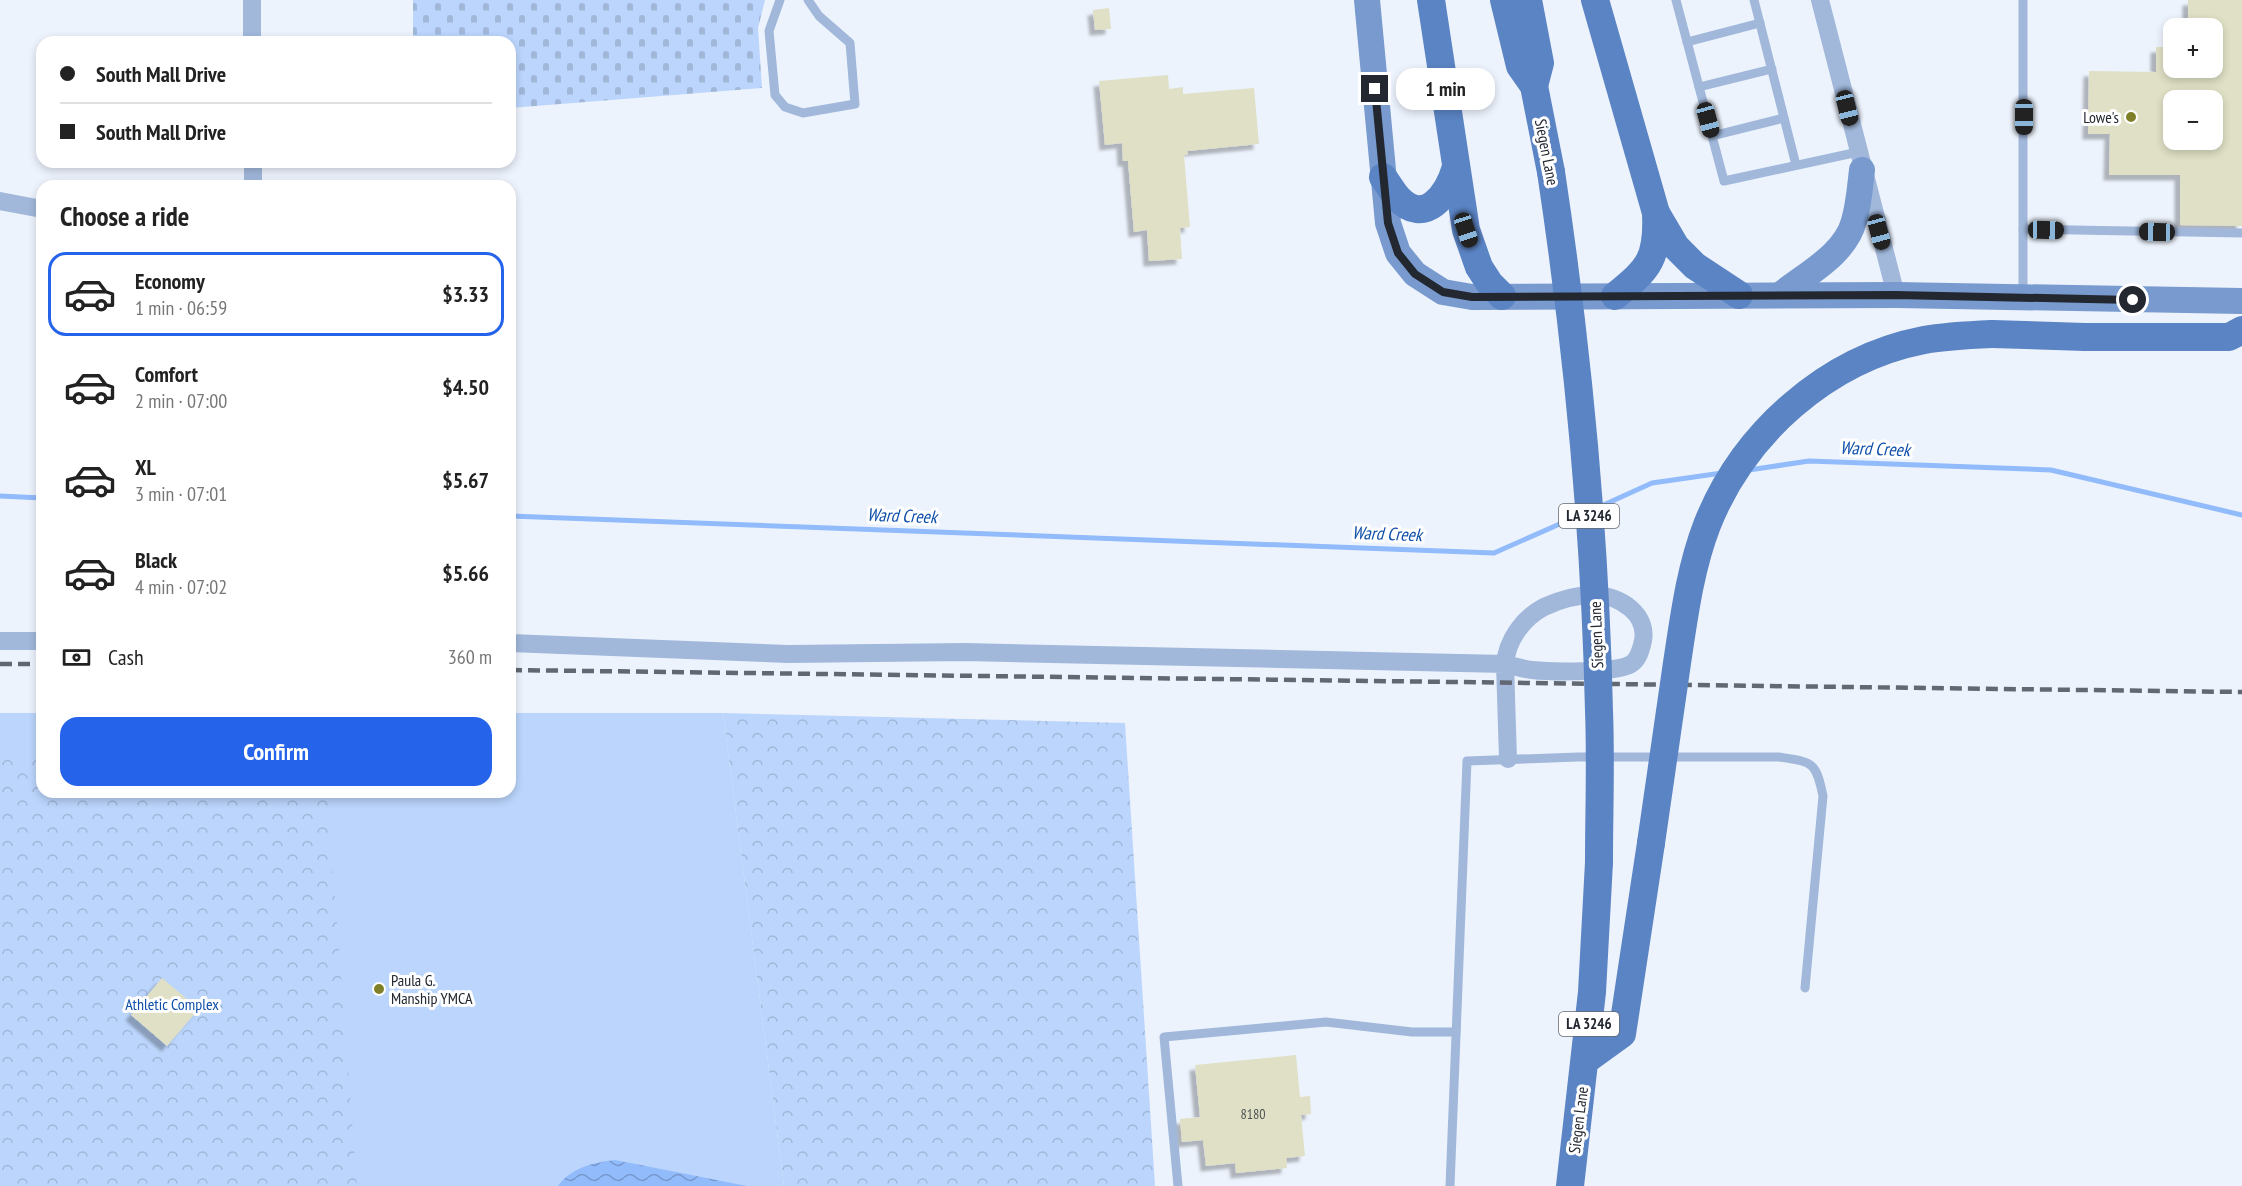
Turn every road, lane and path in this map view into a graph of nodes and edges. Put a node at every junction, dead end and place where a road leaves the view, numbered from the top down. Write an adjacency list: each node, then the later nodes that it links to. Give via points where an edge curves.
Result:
1 (252, 0): 14 (street)
2 (780, 0): 3 (lane, via 769,31 775,95 785,107 802,113 855,104 850,43 819,16)
3 (808, 0)
4 (1367, 0): 24 (street)
5 (1431, 0): 23 (main road)
6 (1504, 0): 17 (main road, Siegen Lane / LA 3246, via 1520,66)
7 (1528, 0): 17 (main road, Siegen Lane / LA 3246, via 1540,63)
8 (1595, 0): 27 (main road)
9 (1676, 0): 15 (lane)
10 (1754, 0): 13 (lane)
11 (1820, 0): 21 (street)
12 (2023, 0): 28 (lane)
13 (1760, 23): 15 (lane); 16 (lane)
14 (252, 36)
15 (1687, 42): 18 (lane)
16 (1772, 69): 18 (lane); 19 (lane)
17 (1534, 86): 45 (main road, Siegen Lane / LA 3246, bridge, via 1551,172 1580,387 1594,588 1599,862)
18 (1699, 87): 20 (lane)
19 (1784, 117): 20 (lane); 22 (lane)
20 (1712, 136): 22 (lane, via 1724,181)
21 (1860, 161): 22 (lane); 31 (street, via 1854,221 1844,243); 32 (street)
22 (1796, 165)
23 (1456, 167): 24 (main road, via 1441,200 1426,209 1411,208 1397,198); 33 (main road, via 1466,230 1479,267)
24 (1383, 177): 33 (street, via 1388,223 1398,253 1415,274 1443,292 1472,297)
25 (0, 201): 26 (street)
26 (36, 207)
27 (1656, 213): 30 (main road, via 1676,247 1695,266); 34 (main road, via 1653,256 1638,277)
28 (2024, 230): 29 (lane); 35 (lane)
29 (2242, 233)
30 (1739, 295): 31 (street); 34 (street)
31 (1780, 295): 32 (street)
32 (1896, 295): 35 (street)
33 (1502, 296): 34 (street)
34 (1615, 296)
35 (2023, 299): 36 (street)
36 (2242, 301)
37 (2242, 330): 45 (main road, bridge, via 2229,337 1992,334 1922,340 1896,347 1827,380 1758,439 1739,465 1707,525 1689,588 1622,1034)
38 (0, 641): 39 (street)
39 (36, 641)
40 (516, 643): 41 (street, via 788,654 965,652)
41 (1505, 664): 41 (street, via 1532,670 1622,669 1640,653 1644,638 1641,621 1621,601 1595,595 1565,600 1531,614 1513,637); 42 (street)
42 (1508, 759): 43 (lane, via 1779,757 1814,766 1823,796); 44 (lane, via 1467,761)
43 (1805, 988)
44 (1456, 1032): 46 (lane, via 1413,1032 1326,1022 1164,1037); 47 (lane)
45 (1586, 1060): 48 (main road, Siegen Lane / LA 3246)
46 (1178, 1186)
47 (1449, 1186)
48 (1570, 1186)

